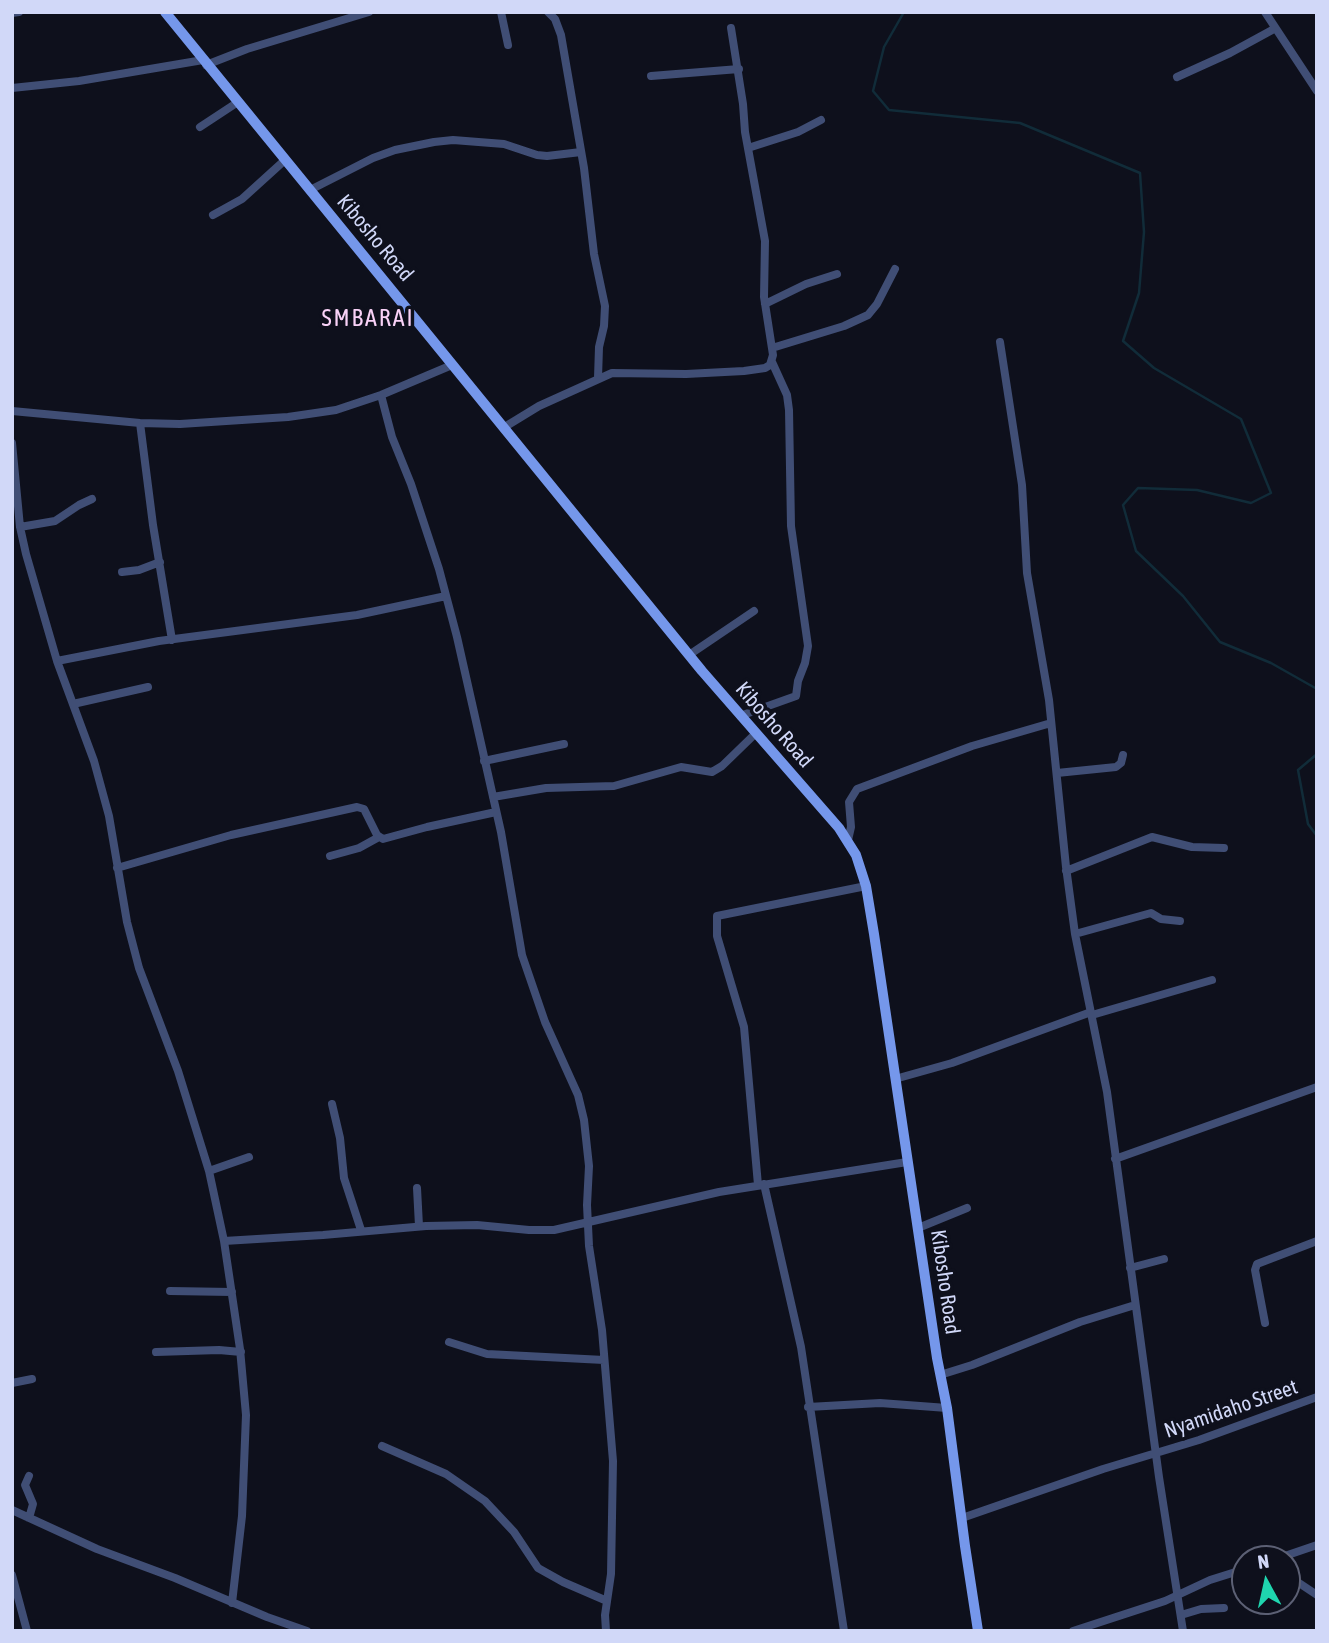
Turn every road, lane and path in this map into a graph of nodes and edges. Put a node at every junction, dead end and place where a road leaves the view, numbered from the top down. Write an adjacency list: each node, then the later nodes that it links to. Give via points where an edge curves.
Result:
1 (19, 12): 7 (street)
2 (165, 12): 11 (street, Kibosho Road)
3 (369, 12): 11 (street)
4 (500, 12): 10 (street)
5 (548, 12): 21 (street, via 561,35)
6 (1265, 12): 9 (street)
7 (12, 13)
8 (731, 28): 12 (street)
9 (1274, 29): 14 (street); 16 (street)
10 (508, 45)
11 (204, 63): 15 (street); 17 (street, Kibosho Road)
12 (738, 69): 13 (street); 20 (street)
13 (651, 76)
14 (1177, 77)
15 (12, 88)
16 (1317, 91)
17 (238, 103): 19 (street); 22 (street, Kibosho Road)
18 (821, 120): 20 (street)
19 (200, 127)
20 (748, 148): 27 (street, via 765,241)
21 (581, 152): 23 (street, via 547,156 504,144 434,142 373,158); 32 (street, via 605,313)
22 (285, 160): 23 (street, Kibosho Road); 24 (street, via 242,199)
23 (310, 190): 31 (street, Kibosho Road)
24 (213, 215)
25 (895, 269): 29 (street, via 867,315 844,327)
26 (837, 274): 27 (street)
27 (765, 304): 29 (street)
28 (1000, 342): 50 (street, via 1022,485 1027,573)
29 (772, 348): 30 (street)
30 (772, 362): 32 (street, via 744,372 623,373); 49 (street, via 789,410 791,526 808,646 796,696)
31 (453, 365): 33 (street); 36 (street, Kibosho Road)
32 (598, 378): 36 (street)
33 (381, 395): 35 (street, via 336,410 288,417); 42 (street)
34 (12, 411): 35 (street)
35 (140, 423): 40 (street)
36 (503, 428): 45 (street, Kibosho Road)
37 (12, 443): 39 (street)
38 (92, 499): 39 (street, via 55,521)
39 (20, 527): 46 (street)
40 (160, 562): 41 (street); 44 (street)
41 (122, 572)
42 (446, 596): 44 (street, via 345,617); 54 (street)
43 (754, 611): 45 (street)
44 (172, 640): 46 (street)
45 (689, 655): 49 (street, Kibosho Road)
46 (57, 661): 48 (street)
47 (148, 687): 48 (street)
48 (73, 704): 62 (street, via 103,793)
49 (740, 716): 51 (street, Kibosho Road)
50 (1051, 723): 55 (street); 59 (street, via 972,746 857,789 849,802)
51 (755, 734): 56 (street, via 712,772 681,767 614,786 546,788); 59 (street, Kibosho Road)
52 (564, 744): 54 (street)
53 (1123, 755): 55 (street, via 1116,767)
54 (484, 761): 56 (street)
55 (1056, 773): 63 (street)
56 (493, 797): 57 (street)
57 (496, 812): 58 (street); 79 (street, via 522,955 584,1120 589,1166)
58 (379, 838): 61 (street); 62 (street, via 364,809 357,807 231,835)
59 (848, 840): 64 (street, Kibosho Road)
60 (1224, 848): 63 (street, via 1192,847 1152,837)
61 (330, 856)
62 (117, 868): 75 (street, via 139,968)
63 (1066, 871): 66 (street)
64 (866, 886): 69 (street, Kibosho Road); 76 (street, via 717,916 717,936 744,1027)
65 (1181, 921): 66 (street, via 1151,913)
66 (1075, 934): 68 (street)
67 (1212, 980): 68 (street)
68 (1091, 1014): 69 (street); 73 (street)
69 (895, 1079): 74 (street, Kibosho Road)
70 (1317, 1087): 73 (street)
71 (332, 1104): 82 (street, via 343,1171)
72 (249, 1157): 75 (street)
73 (1115, 1159): 86 (street)
74 (907, 1161): 76 (street); 81 (street, Kibosho Road)
75 (209, 1171): 83 (street)
76 (761, 1185): 79 (street); 99 (street, via 801,1347)
77 (417, 1188): 80 (street)
78 (967, 1208): 81 (street)
79 (587, 1224): 80 (street, via 542,1230); 94 (street)
80 (419, 1226): 82 (street)
81 (918, 1228): 95 (street, Kibosho Road)
82 (361, 1230): 83 (street)
83 (224, 1241): 88 (street)
84 (1317, 1241): 90 (street, via 1257,1264)
85 (1164, 1259): 86 (street)
86 (1130, 1268): 89 (street)
87 (170, 1291): 88 (street)
88 (232, 1292): 93 (street)
89 (1135, 1305): 95 (street); 102 (street)
90 (1265, 1323)
91 (449, 1342): 94 (street, via 487,1354)
92 (156, 1352): 93 (street)
93 (240, 1352): 113 (street, via 246,1442)
94 (604, 1360): 112 (street, via 613,1461)
95 (940, 1375): 100 (street, Kibosho Road)
96 (32, 1379): 97 (street)
97 (12, 1383)
98 (1317, 1397): 102 (street, Nyamidaho Street)
99 (808, 1407): 100 (street, via 869,1403); 119 (street)
100 (947, 1408): 106 (street, Kibosho Road)
101 (382, 1446): 112 (street, via 446,1474 485,1501 514,1532 538,1568)
102 (1156, 1452): 106 (street, Nyamidaho Street); 110 (street)
103 (29, 1476): 105 (street, via 25,1485 33,1504)
104 (12, 1510): 105 (street)
105 (29, 1518): 113 (street)
106 (962, 1518): 120 (street, Kibosho Road)
107 (1231, 1573): 110 (street)
108 (12, 1575): 116 (street)
109 (1301, 1584): 111 (street)
110 (1178, 1595): 115 (street); 121 (street)
111 (1317, 1595)
112 (607, 1601): 118 (street)
113 (232, 1603): 117 (street)
114 (1224, 1608): 115 (street)
115 (1181, 1615): 122 (street)
116 (27, 1631)
117 (307, 1631)
118 (606, 1631)
119 (844, 1631)
120 (978, 1631)
121 (1073, 1631)
122 (1183, 1631)

